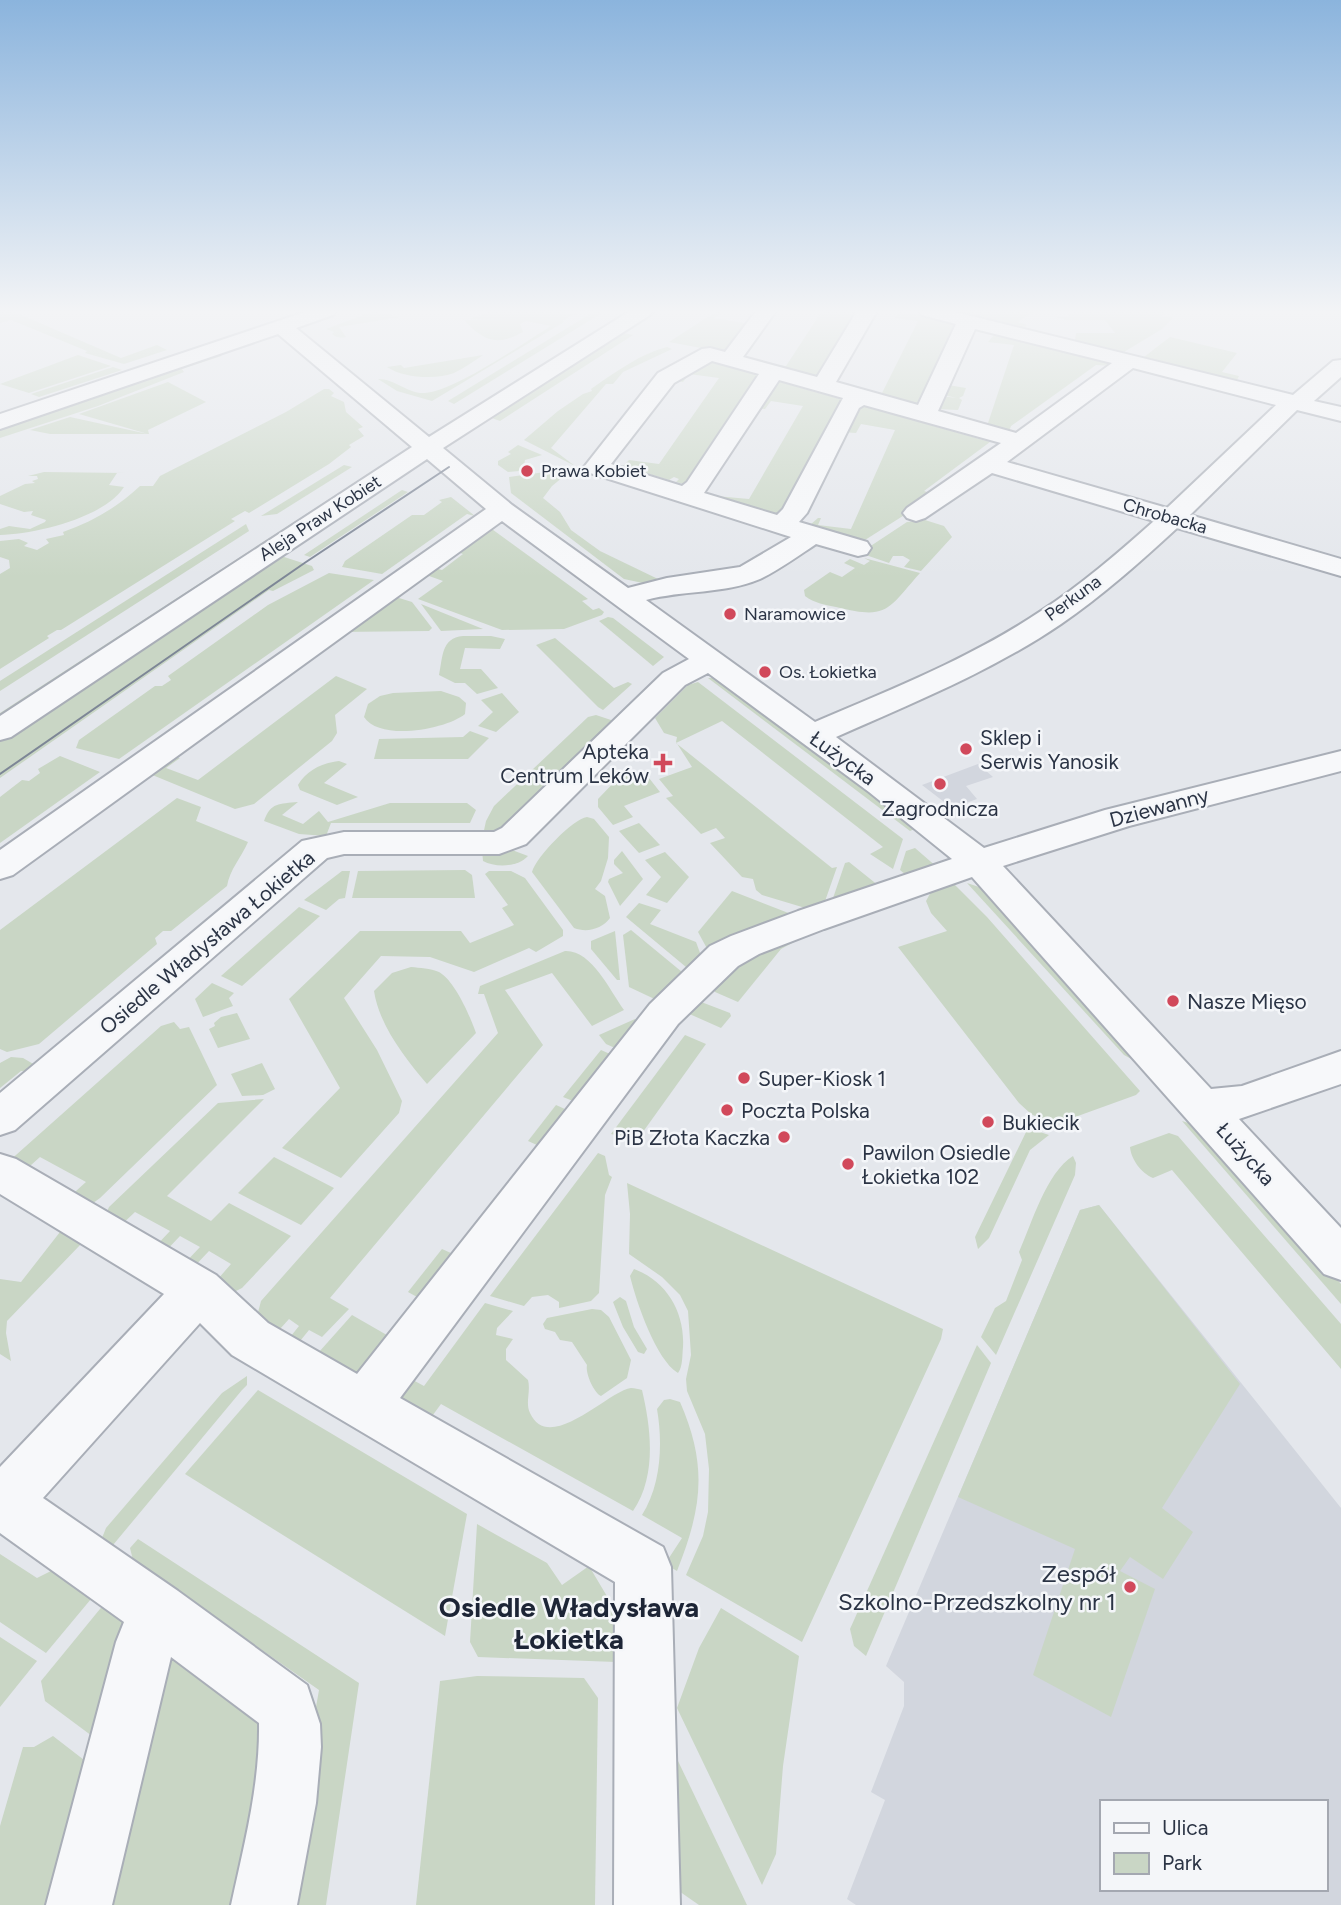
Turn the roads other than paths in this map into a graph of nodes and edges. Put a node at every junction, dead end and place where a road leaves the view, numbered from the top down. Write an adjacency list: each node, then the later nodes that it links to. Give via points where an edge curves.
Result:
1 (65, 400): 16 (street)
2 (370, 400): 18 (street, Łużycka)
3 (484, 400): 18 (street, Aleja Praw Kobiet)
4 (492, 400): 18 (street, Aleja Praw Kobiet)
5 (649, 400): 20 (street, via 596,467)
6 (752, 400): 20 (street, via 696,487)
7 (856, 400): 24 (street, via 794,513)
8 (876, 400): 14 (street)
9 (931, 400): 14 (street)
10 (1076, 400): 17 (street)
11 (1283, 400): 13 (street)
12 (1299, 400): 13 (street, Perkuna)
13 (1295, 403): 15 (street); 23 (street, Perkuna)
14 (925, 414): 17 (street)
15 (1341, 414)
16 (0, 422)
17 (1019, 441): 19 (street)
18 (421, 442): 21 (street, Łużycka); 30 (street, Aleja Praw Kobiet, via 271,526); 31 (street, Aleja Praw Kobiet)
19 (989, 464): 22 (street); 23 (street, Chrobacka)
20 (685, 495): 24 (street)
21 (503, 510): 28 (street, Łużycka); 35 (street)
22 (916, 513)
23 (1171, 517): 27 (street, Chrobacka); 32 (street, Perkuna, via 1057,613 951,673)
24 (782, 525): 25 (street)
25 (813, 535): 26 (street); 28 (street, via 750,573)
26 (858, 548)
27 (1341, 568)
28 (623, 598): 29 (street, Łużycka)
29 (710, 660): 32 (street, Łużycka); 38 (street, Osiedle Władysława Łokietka, via 674,679 514,836 499,843 344,843 314,849)
30 (0, 702)
31 (0, 730)
32 (813, 735): 34 (street, Łużycka)
33 (1341, 761): 34 (street, Dziewanny, via 1116,818)
34 (980, 863): 37 (street, Łużycka); 42 (street, Dziewanny, via 745,945 705,971 664,1014)
35 (0, 867)
36 (1341, 1067): 37 (street, via 1244,1102)
37 (1202, 1106): 40 (street, Łużycka)
38 (0, 1118)
39 (0, 1172): 41 (street)
40 (1341, 1260)
41 (199, 1290): 42 (street, via 250,1339); 43 (street)
42 (363, 1406): 47 (street, via 643,1567)
43 (2, 1502): 44 (street)
44 (158, 1611): 45 (street, via 145,1642); 46 (street, via 276,1697 290,1717 286,1788)
45 (79, 1905)
46 (264, 1905)
47 (647, 1905)

